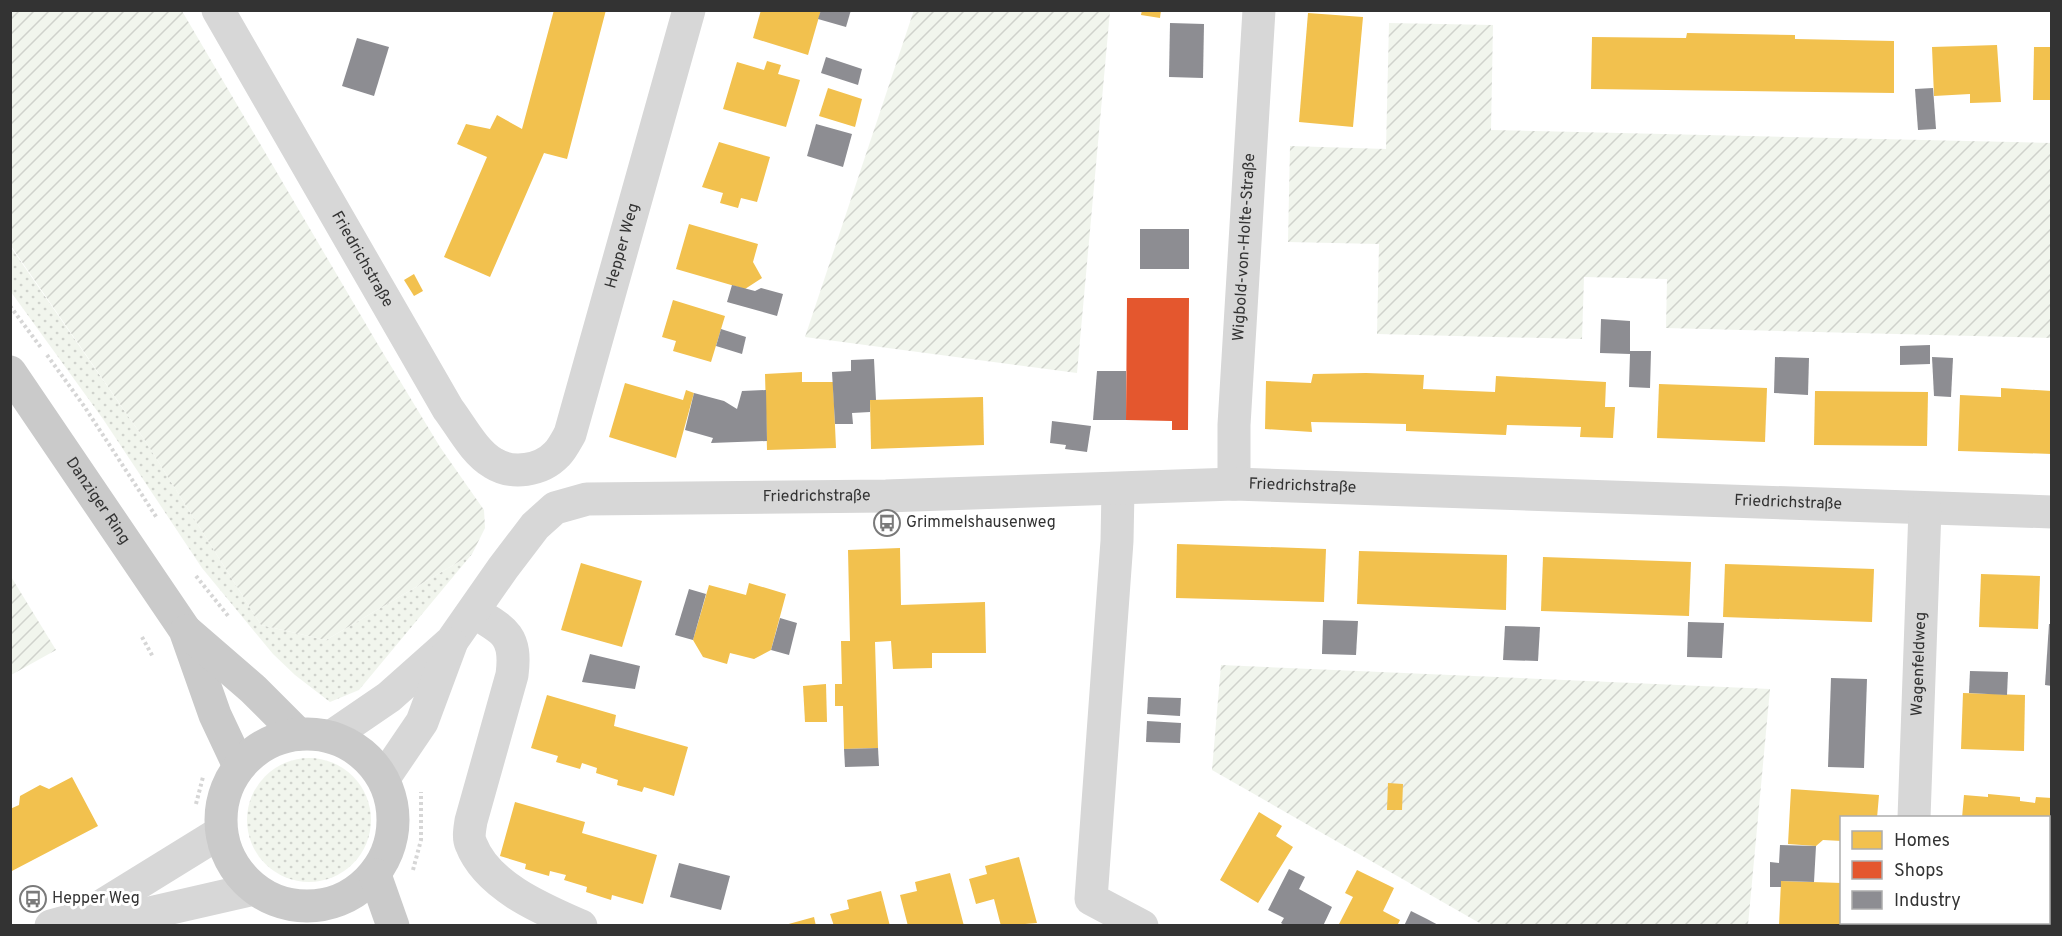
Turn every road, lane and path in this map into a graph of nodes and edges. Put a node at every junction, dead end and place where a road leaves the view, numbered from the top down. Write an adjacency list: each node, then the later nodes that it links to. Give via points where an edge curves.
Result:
1 (218, 10): 6 (street, Friedrichstraße, via 448,409 492,463 511,470)
2 (689, 10): 6 (street, Hepper Weg, via 570,435 557,454)
3 (1259, 10): 7 (street, Wigbold-von-Holte-Straße, via 1234,425)
4 (10, 306): 11 (path, via 84,406)
5 (10, 372): 15 (main road, Danziger Ring)
6 (536, 468)
7 (1234, 484): 8 (street, Friedrichstraße); 9 (street, Friedrichstraße)
8 (1118, 490): 13 (street, Friedrichstraße, via 587,499 555,508 535,526); 27 (street)
9 (1925, 509): 10 (street, Friedrichstraße); 22 (street, Wagenfeldweg)
10 (2052, 512)
11 (158, 520)
12 (189, 567): 14 (path)
13 (473, 612): 16 (street); 32 (street, via 500,627 512,642 515,654 513,675 471,820 470,842 488,873)
14 (232, 620)
15 (185, 630): 17 (main road, Danziger Ring); 19 (main road, Danziger Ring, via 215,715)
16 (452, 641): 18 (street, via 389,697); 20 (street, via 422,722)
17 (298, 734): 18 (main road); 19 (main road, via 266,743)
18 (332, 736): 20 (main road, via 362,752)
19 (239, 766): 23 (main road, via 223,797)
20 (384, 778): 24 (main road, via 394,811 391,844)
21 (421, 785): 25 (path, via 421,840)
22 (1914, 816)
23 (221, 832): 26 (main road, via 232,864); 29 (street)
24 (375, 875): 28 (main road); 31 (main road)
25 (411, 879)
26 (255, 889): 28 (main road, via 284,904); 29 (street, via 132,917)
27 (1090, 912): 33 (street)
28 (325, 916)
29 (84, 917): 30 (street)
30 (51, 926)
31 (393, 926)
32 (581, 926)
33 (1142, 926)

